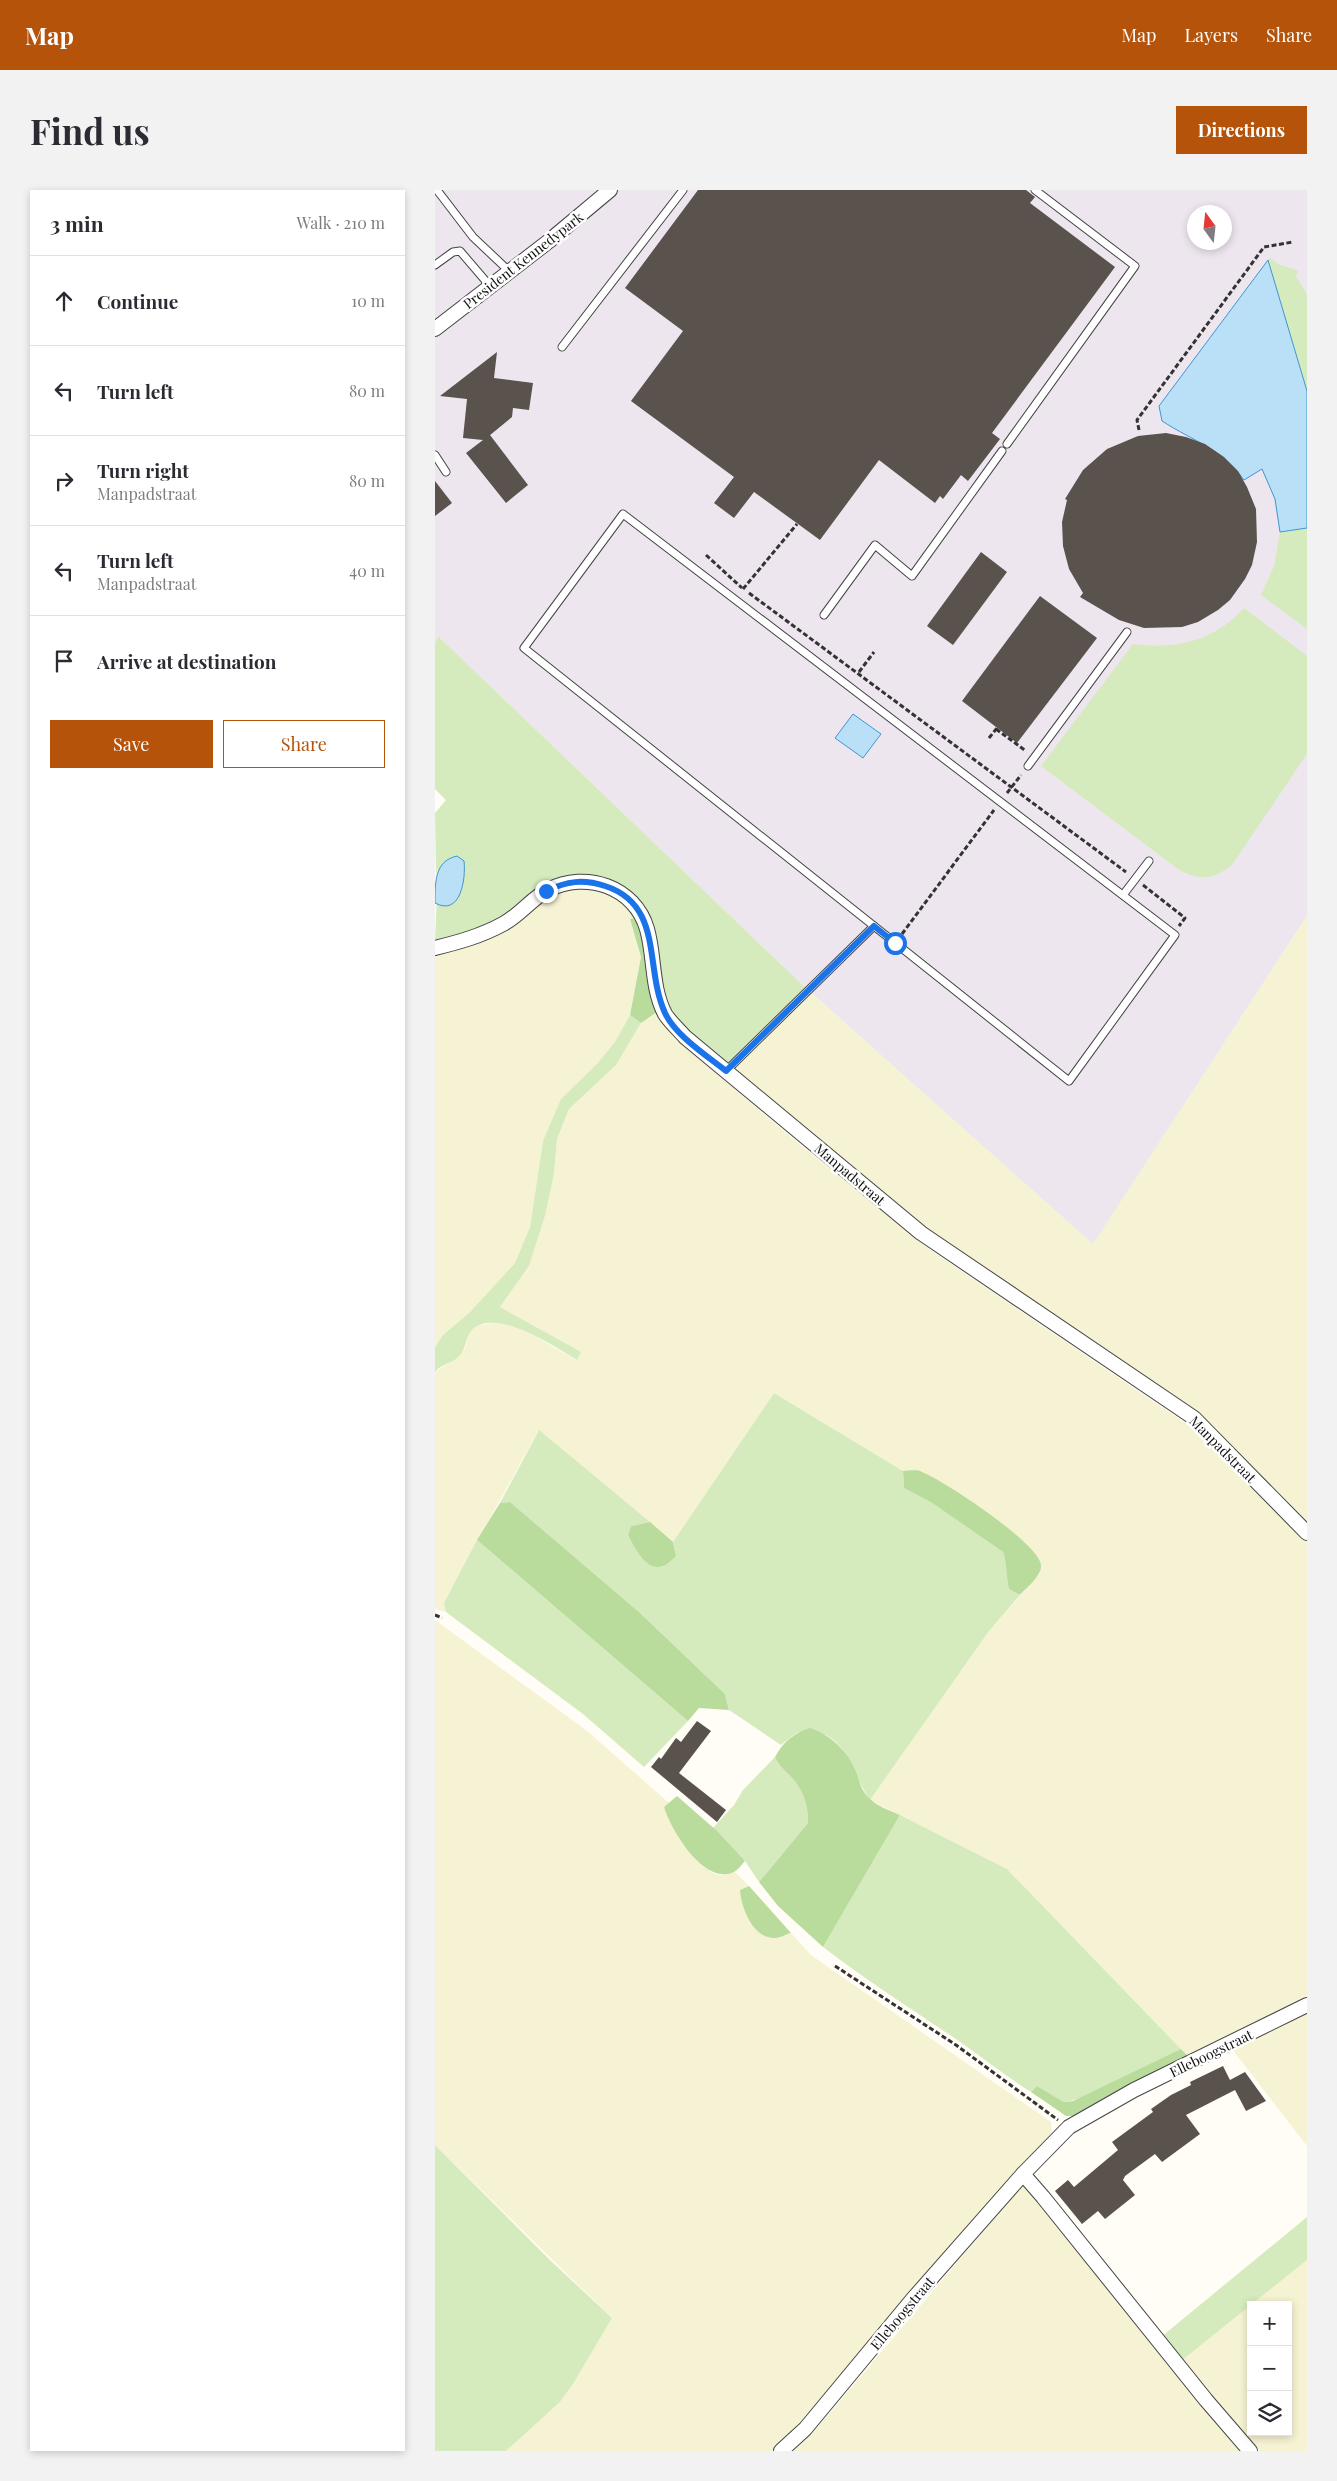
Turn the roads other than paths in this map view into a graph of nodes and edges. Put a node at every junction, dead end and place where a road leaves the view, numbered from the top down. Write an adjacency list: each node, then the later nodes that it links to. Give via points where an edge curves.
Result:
1 (437, 190): 6 (lane, via 473,238)
2 (610, 190): 6 (street, President Kennedypark)
3 (683, 190): 9 (lane)
4 (1035, 190): 10 (lane, via 1135,266)
5 (435, 265): 7 (lane, via 453,252 460,251)
6 (509, 271): 7 (street, President Kennedypark)
7 (490, 286): 8 (street, President Kennedypark)
8 (435, 329)
9 (562, 347)
10 (1007, 444)
11 (1002, 451): 14 (lane, via 912,576 875,546)
12 (435, 455): 13 (lane)
13 (446, 472)
14 (825, 615)
15 (1127, 632): 16 (lane)
16 (1028, 766)
17 (1149, 861): 18 (lane)
18 (1123, 895): 19 (lane, via 1175,935 1069,1081); 19 (lane, via 623,514 524,648)
19 (874, 926): 21 (lane)
20 (435, 948): 21 (street, Manpadstraat, via 487,933 560,884 575,880 612,888 634,903 643,916 657,992 666,1015 685,1037)
21 (726, 1071): 22 (street, Manpadstraat, via 921,1232 1194,1418)
22 (1307, 1533)
23 (1307, 2005): 24 (street, Elleboogstraat, via 1134,2090 1069,2127)
24 (1023, 2174): 25 (street, Elleboogstraat, via 805,2429); 26 (street)
25 (781, 2451)
26 (1250, 2451)

